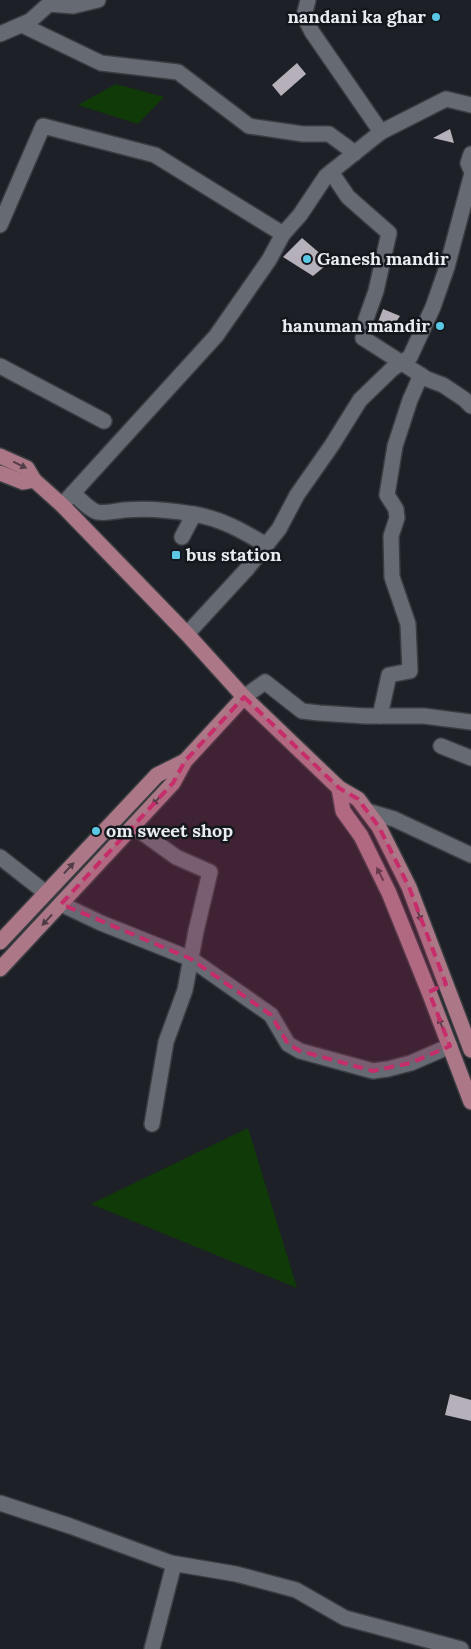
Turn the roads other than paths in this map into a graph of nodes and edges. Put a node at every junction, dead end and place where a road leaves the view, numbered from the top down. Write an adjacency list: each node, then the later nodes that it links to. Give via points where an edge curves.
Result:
1 (98, 0): 3 (street, via 73,6)
2 (308, 0): 7 (street, via 304,16 312,32)
3 (48, 2): 4 (street)
4 (22, 25): 5 (street); 8 (street, via 101,63 178,72 249,126 303,134 330,134)
5 (0, 34)
6 (471, 105): 7 (street, via 446,99)
7 (381, 132): 8 (street)
8 (355, 153): 11 (street)
9 (471, 154): 10 (street, via 468,163)
10 (471, 170)
11 (330, 172): 15 (street); 16 (street, via 348,197 389,234 363,338)
12 (471, 178): 13 (street)
13 (469, 195): 16 (street, via 433,306 410,357)
14 (0, 225): 15 (street, via 43,126 155,155)
15 (284, 234): 24 (street, via 216,336)
16 (402, 362): 18 (street); 28 (street, via 360,400)
17 (0, 366): 20 (street)
18 (421, 375): 19 (street, via 443,385); 31 (street, via 395,446 387,495 396,509 397,518 391,536 392,577 408,624 410,671 389,675)
19 (471, 406)
20 (104, 421)
21 (0, 456): 23 (main road, one-way to 23, via 27,468)
22 (0, 473): 23 (main road, via 23,482)
23 (34, 480): 25 (main road)
24 (73, 493): 25 (street); 26 (street, via 97,512 156,509)
25 (62, 505): 29 (main road)
26 (194, 514): 27 (street); 28 (street, via 219,520)
27 (182, 538)
28 (266, 545): 29 (street)
29 (187, 634): 30 (main road)
30 (244, 697): 31 (street, via 265,682 302,710); 35 (main road); 36 (main road)
31 (380, 716): 32 (street, via 424,716)
32 (471, 722)
33 (441, 746): 34 (street)
34 (471, 758)
35 (184, 761): 38 (main road, one-way to 38, via 173,783); 41 (main road, one-way to 35, via 157,776)
36 (339, 788): 37 (main road, via 358,799); 47 (main road, one-way to 36, via 389,892 361,836 343,811)
37 (367, 811): 39 (street, via 394,819); 46 (main road, one-way to 46, via 379,827 409,888)
38 (133, 826): 42 (main road); 44 (street, via 176,857 210,872)
39 (471, 854)
40 (0, 857): 41 (street)
41 (46, 893): 43 (main road)
42 (61, 904): 44 (street); 45 (main road, one-way to 45)
43 (0, 942)
44 (191, 959): 48 (street, via 271,1015 288,1044 300,1051 373,1071 410,1063); 51 (street, via 185,990 166,1042)
45 (0, 969)
46 (446, 984): 47 (main road); 49 (main road)
47 (430, 992): 48 (main road, one-way to 47)
48 (450, 1046): 50 (main road)
49 (471, 1050)
50 (470, 1098)
51 (152, 1124)
52 (0, 1503): 53 (street)
53 (174, 1564): 54 (street); 55 (street, via 236,1574 296,1590 345,1618)
54 (152, 1649)
55 (461, 1649)

